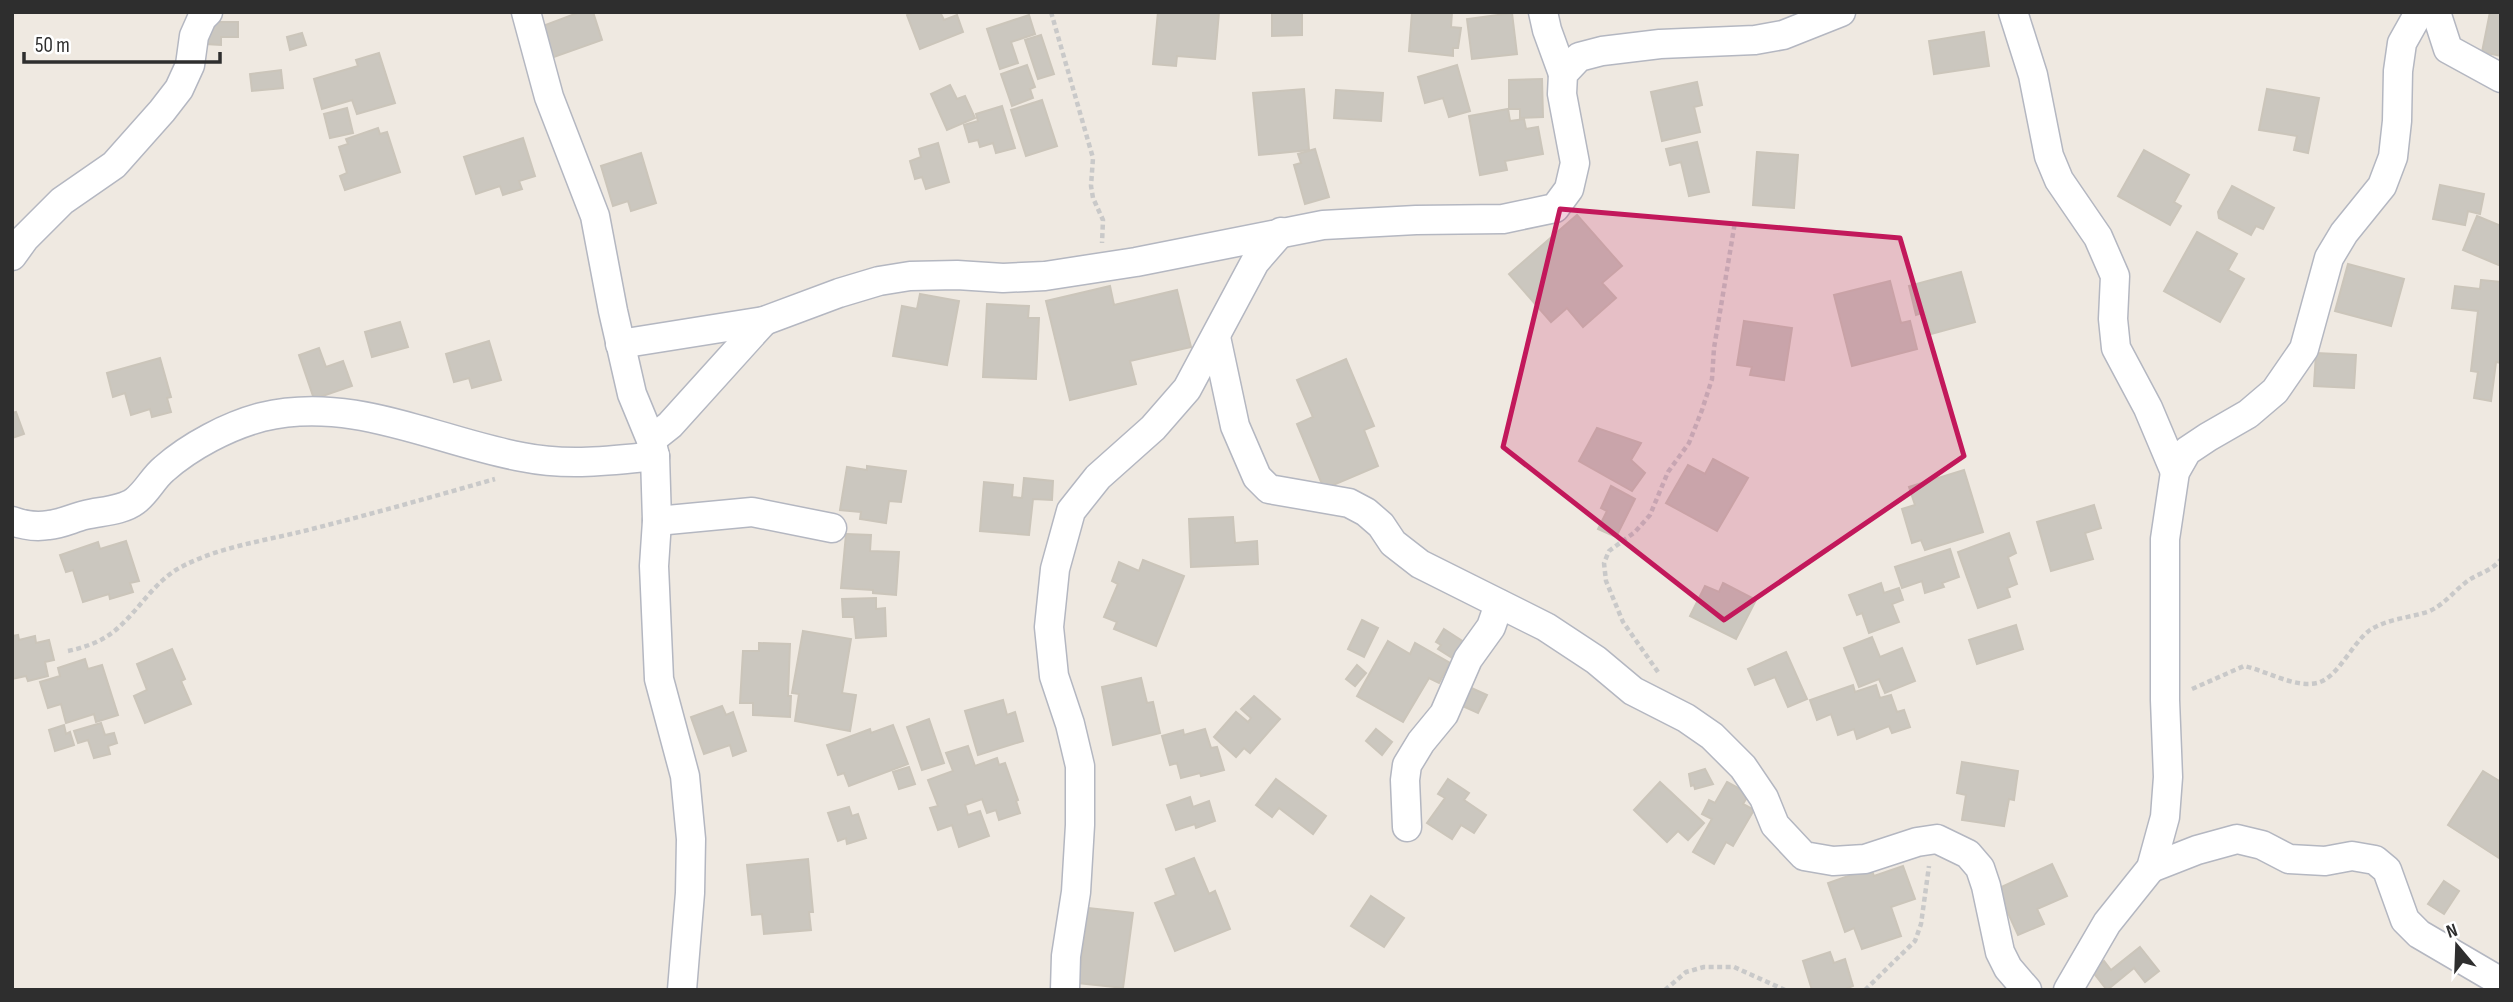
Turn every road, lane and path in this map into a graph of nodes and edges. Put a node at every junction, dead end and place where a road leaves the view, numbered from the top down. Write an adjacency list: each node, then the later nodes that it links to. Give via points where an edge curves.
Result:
1 (208, 12): 12 (street, via 194,36 190,65 179,89 162,111 114,165 62,201)
2 (526, 12): 16 (street, via 549,97 595,216)
3 (1051, 12): 13 (path, via 1093,158 1091,186 1103,220)
4 (1544, 12): 8 (street)
5 (1841, 12): 8 (street, via 1783,35 1755,40 1602,51 1579,57)
6 (2013, 12): 18 (street, via 2033,75 2049,156 2059,180 2098,237 2115,276 2116,348)
7 (2417, 14): 9 (street, via 2448,49); 18 (street, via 2402,43 2393,157 2382,186 2329,258 2304,349 2275,391 2188,452)
8 (1563, 74): 11 (street, via 1562,94 1575,163 1569,189 1555,208 1503,219 1372,221)
9 (2501, 78)
10 (1735, 222): 26 (path, via 1712,379 1702,410 1650,515 1609,551 1604,563 1606,581 1623,622)
11 (1280, 232): 13 (street); 15 (street, via 1255,262)
12 (12, 256)
13 (1102, 268): 14 (street, via 1003,278 910,276 839,293)
14 (764, 321): 16 (street); 17 (street)
15 (1216, 337): 24 (street, via 1235,426 1257,477 1269,489 1349,503 1366,512 1393,543 1420,564); 33 (street, via 1187,389 1153,428 1098,477 1071,511 1055,569 1049,627 1054,676 1080,766 1076,892)
16 (620, 344): 17 (street, via 632,394)
17 (653, 448): 20 (street, via 605,461 553,462 475,447 377,418 305,411 261,417 187,451 124,507 50,525); 21 (street)
18 (2175, 472): 27 (street, via 2165,539)
19 (500, 477): 25 (path, via 202,558 161,582 106,637)
20 (12, 521)
21 (657, 521): 22 (street, via 752,512); 32 (street, via 654,566 659,679 685,776 691,839)
22 (832, 528)
23 (2501, 559): 27 (path, via 2441,604 2372,629 2356,642 2332,675 2318,683 2244,666)
24 (1499, 604): 28 (street, via 1444,714 1407,765); 29 (street, via 1546,627 1633,691 1712,736 1743,767 1775,825 1804,856 1833,862 1865,859)
25 (68, 651)
26 (1660, 675)
27 (2165, 700): 30 (street, via 2165,817)
28 (1407, 827)
29 (1937, 839): 36 (path, via 1915,941); 37 (street, via 1968,854 1980,867 2000,952)
30 (2151, 868): 31 (street, via 2237,839 2289,859 2325,861 2352,856 2375,860 2387,870 2405,920 2419,934); 38 (street, via 2107,923)
31 (2501, 982)
32 (682, 990)
33 (1065, 990)
34 (1665, 990): 35 (path, via 1686,972 1704,967 1734,967)
35 (1785, 990)
36 (1865, 990)
37 (2027, 990)
38 (2068, 990)

